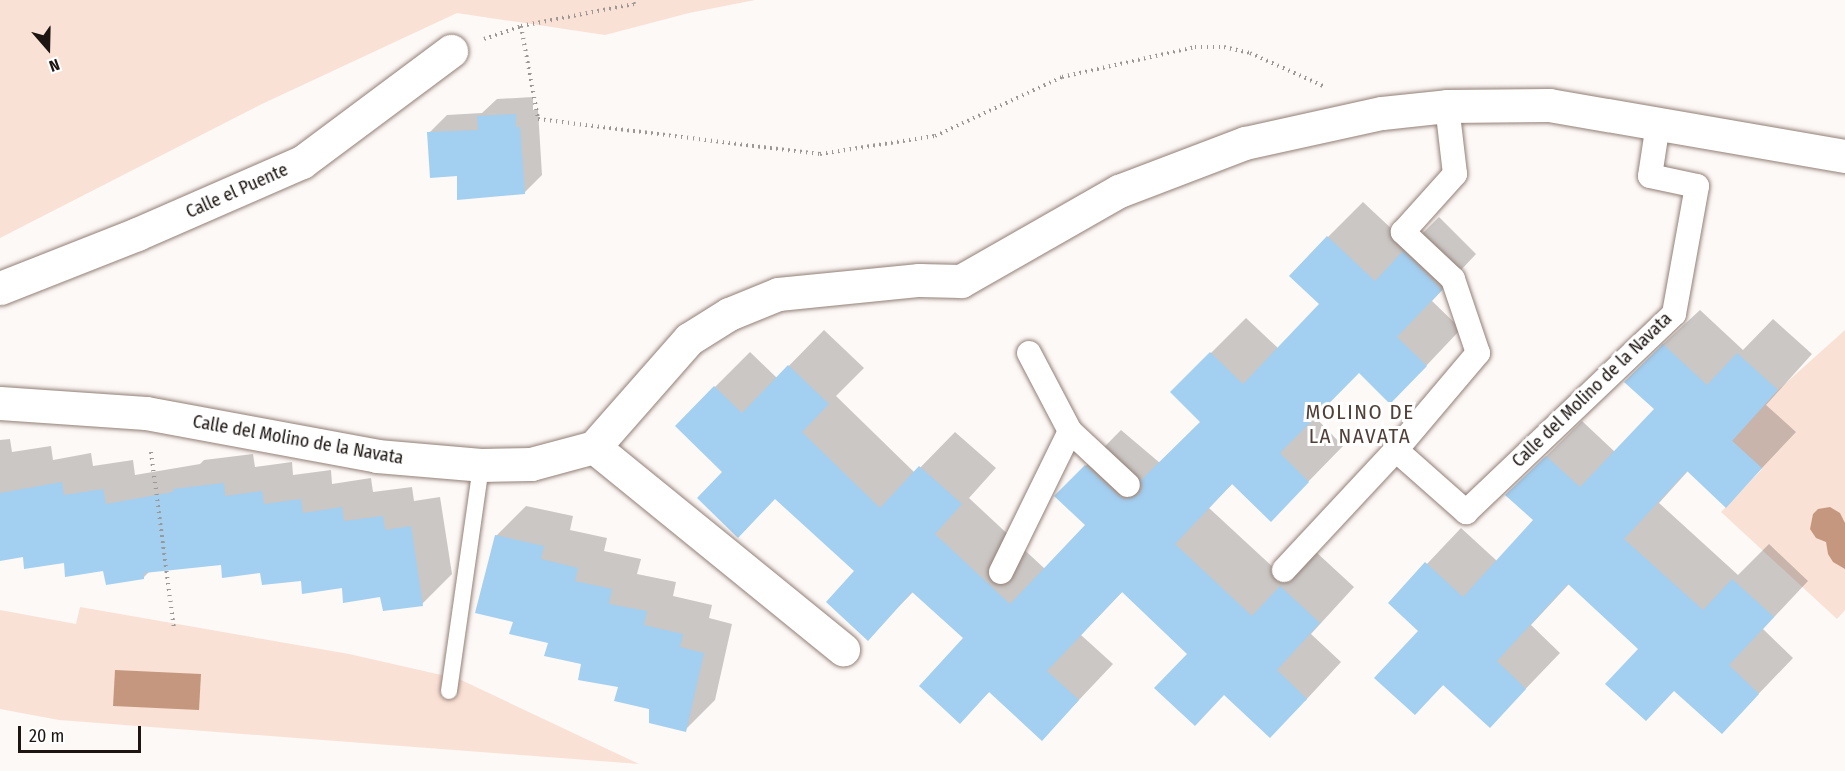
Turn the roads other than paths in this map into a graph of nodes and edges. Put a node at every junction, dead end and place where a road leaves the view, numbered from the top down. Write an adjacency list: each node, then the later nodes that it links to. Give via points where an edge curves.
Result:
1 (451, 51): 5 (street, Calle el Puente, via 302,162)
2 (1447, 106): 3 (street, via 1549,105); 9 (street, via 1383,113 1245,143 1119,191 961,281 919,280 778,294 729,314 689,339); 10 (street, via 1455,174 1403,232 1453,279 1478,353)
3 (1659, 124): 4 (street); 10 (street, Calle del Molino de la Navata, via 1650,176 1697,186 1674,314 1466,512)
4 (1845, 156)
5 (0, 288)
6 (1029, 352): 8 (street)
7 (0, 403): 11 (street, Calle del Molino de la Navata, via 146,413 377,456)
8 (1070, 431): 12 (street); 14 (street)
9 (594, 447): 11 (street, Calle del Molino de la Navata, via 531,464); 15 (street)
10 (1396, 450): 13 (street)
11 (482, 465): 16 (lane)
12 (1128, 485)
13 (1284, 570)
14 (1001, 573)
15 (843, 649)
16 (449, 691)

